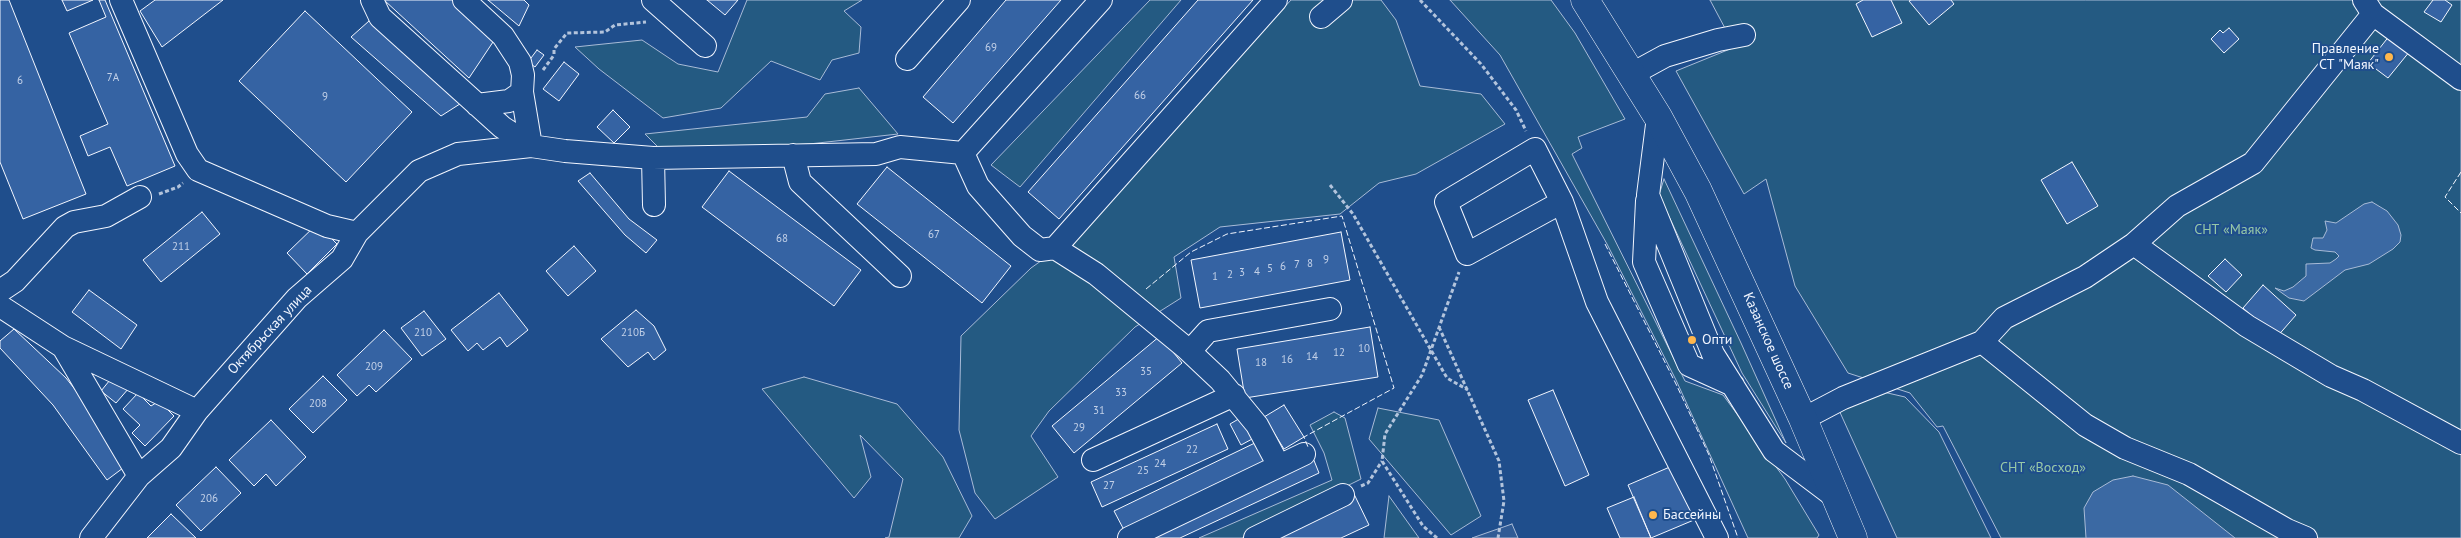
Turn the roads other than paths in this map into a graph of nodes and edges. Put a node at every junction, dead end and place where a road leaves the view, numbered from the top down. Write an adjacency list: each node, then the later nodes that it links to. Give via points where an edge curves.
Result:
1 (372, 0): 18 (street, via 380,17)
2 (464, 0): 17 (street, via 503,36 520,62)
3 (959, 0): 14 (street)
4 (1101, 0): 21 (street)
5 (1276, 0): 29 (street)
6 (1340, 0): 11 (street)
7 (1585, 0): 15 (main road, Казанское шоссе)
8 (124, 1): 27 (street, via 187,154 198,170 327,226)
9 (660, 6): 13 (street)
10 (2368, 7): 16 (street); 28 (street, via 2253,163 2177,206)
11 (1321, 17)
12 (1744, 35): 15 (street, via 1665,56)
13 (705, 46)
14 (907, 59)
15 (1632, 74): 19 (main road, Казанское шоссе)
16 (2461, 79)
17 (522, 92): 18 (street, via 509,101); 20 (street)
18 (477, 105): 20 (street)
19 (1658, 117): 39 (main road, Казанское шоссе, via 1698,191); 46 (street, via 1648,195 1713,354 1774,451)
20 (531, 146): 23 (street); 27 (street, Октябрьская улица, via 458,154 419,171)
21 (963, 153): 22 (street, via 900,147 876,154); 29 (street, via 978,186 1022,236 1040,250)
22 (792, 155): 23 (street); 30 (street, via 800,182)
23 (653, 158): 26 (street)
24 (140, 197): 31 (street, via 106,216 65,227 15,281)
25 (1562, 202): 25 (street, via 1535,150 1446,202 1467,254); 50 (street, via 1597,302)
26 (654, 205)
27 (357, 233): 38 (street, Октябрьская улица, via 342,259 297,298)
28 (2134, 244): 34 (street, via 2085,277 2004,318); 40 (street, via 2247,326 2331,376)
29 (1055, 248): 36 (street, via 1096,274)
30 (900, 276)
31 (0, 291)
32 (0, 306): 35 (street)
33 (1330, 308): 36 (street, via 1208,331)
34 (1982, 342): 39 (street, via 1844,398); 52 (street, via 2085,425 2125,448 2189,474)
35 (63, 347): 38 (street); 44 (street)
36 (1190, 351): 37 (street)
37 (1234, 395): 42 (street); 43 (street, via 1257,425)
38 (197, 410): 44 (street, Октябрьская улица, via 171,448)
39 (1803, 419): 46 (main road, Казанское шоссе)
40 (2461, 443)
41 (1304, 454): 43 (street)
42 (1093, 460)
43 (1279, 466): 48 (street)
44 (139, 476): 47 (street, Октябрьская улица)
45 (1343, 496): 49 (street)
46 (1835, 496): 51 (main road, Казанское шоссе)
47 (91, 538)
48 (1129, 538)
49 (1255, 538)
50 (1718, 538)
51 (1853, 538)
52 (2306, 538)

